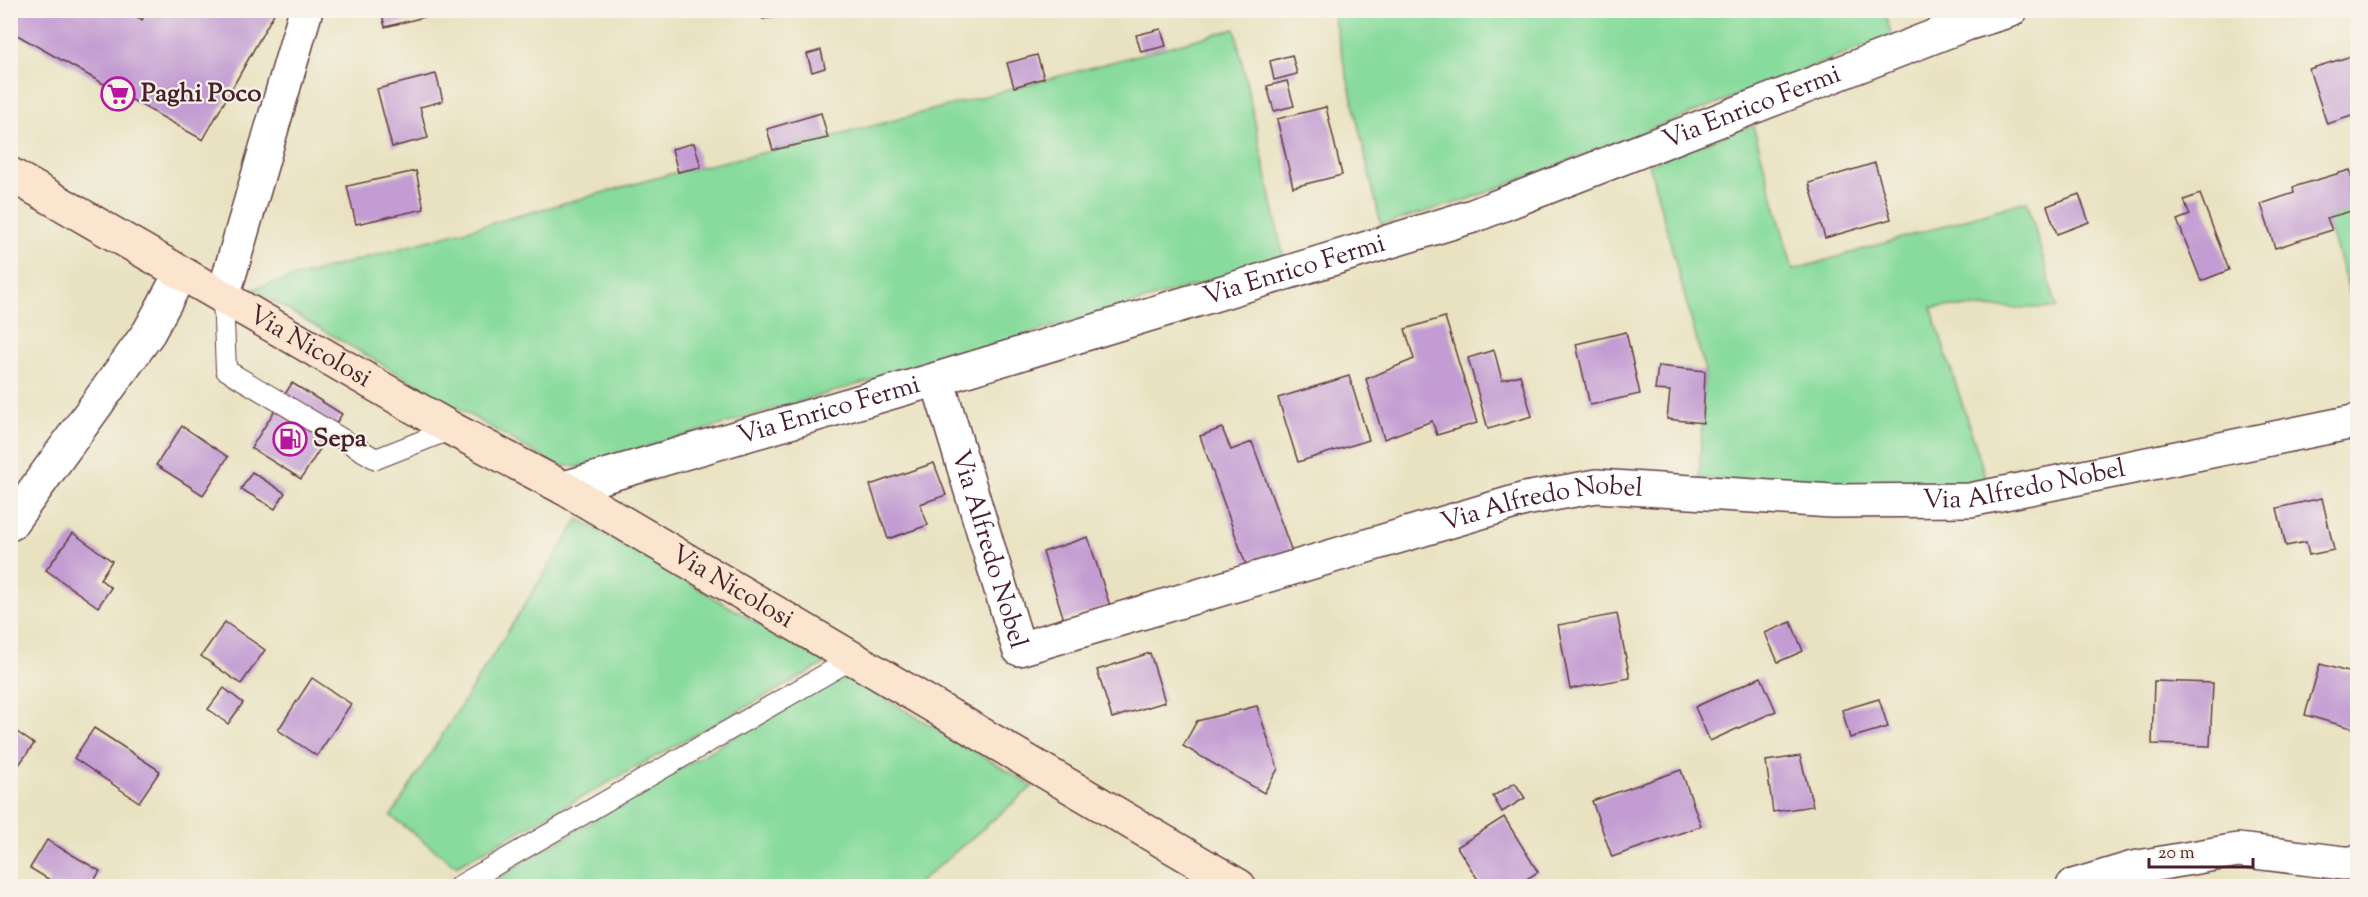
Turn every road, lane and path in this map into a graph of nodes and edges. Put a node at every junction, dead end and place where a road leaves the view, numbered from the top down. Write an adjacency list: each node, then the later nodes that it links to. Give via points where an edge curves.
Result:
1 (306, 10): 5 (street)
2 (2011, 10): 6 (street, Via Enrico Fermi, via 1966,24 1473,216)
3 (10, 174): 4 (main road, Via Nicolosi)
4 (181, 273): 5 (main road, Via Nicolosi); 10 (street, via 149,332)
5 (223, 297): 8 (main road, Via Nicolosi); 8 (lane, via 225,370 376,459)
6 (937, 379): 7 (street, Via Alfredo Nobel, via 1019,649 1526,499 1597,486 1833,501 1970,500); 9 (street, Via Enrico Fermi)
7 (2358, 421)
8 (452, 429): 9 (main road, Via Nicolosi)
9 (564, 488): 11 (main road, Via Nicolosi)
10 (10, 524)
11 (852, 659): 13 (lane); 14 (main road, Via Nicolosi)
12 (2358, 862): 15 (street, via 2238,849 2133,868)
13 (459, 886)
14 (1239, 886)
15 (2073, 886)

